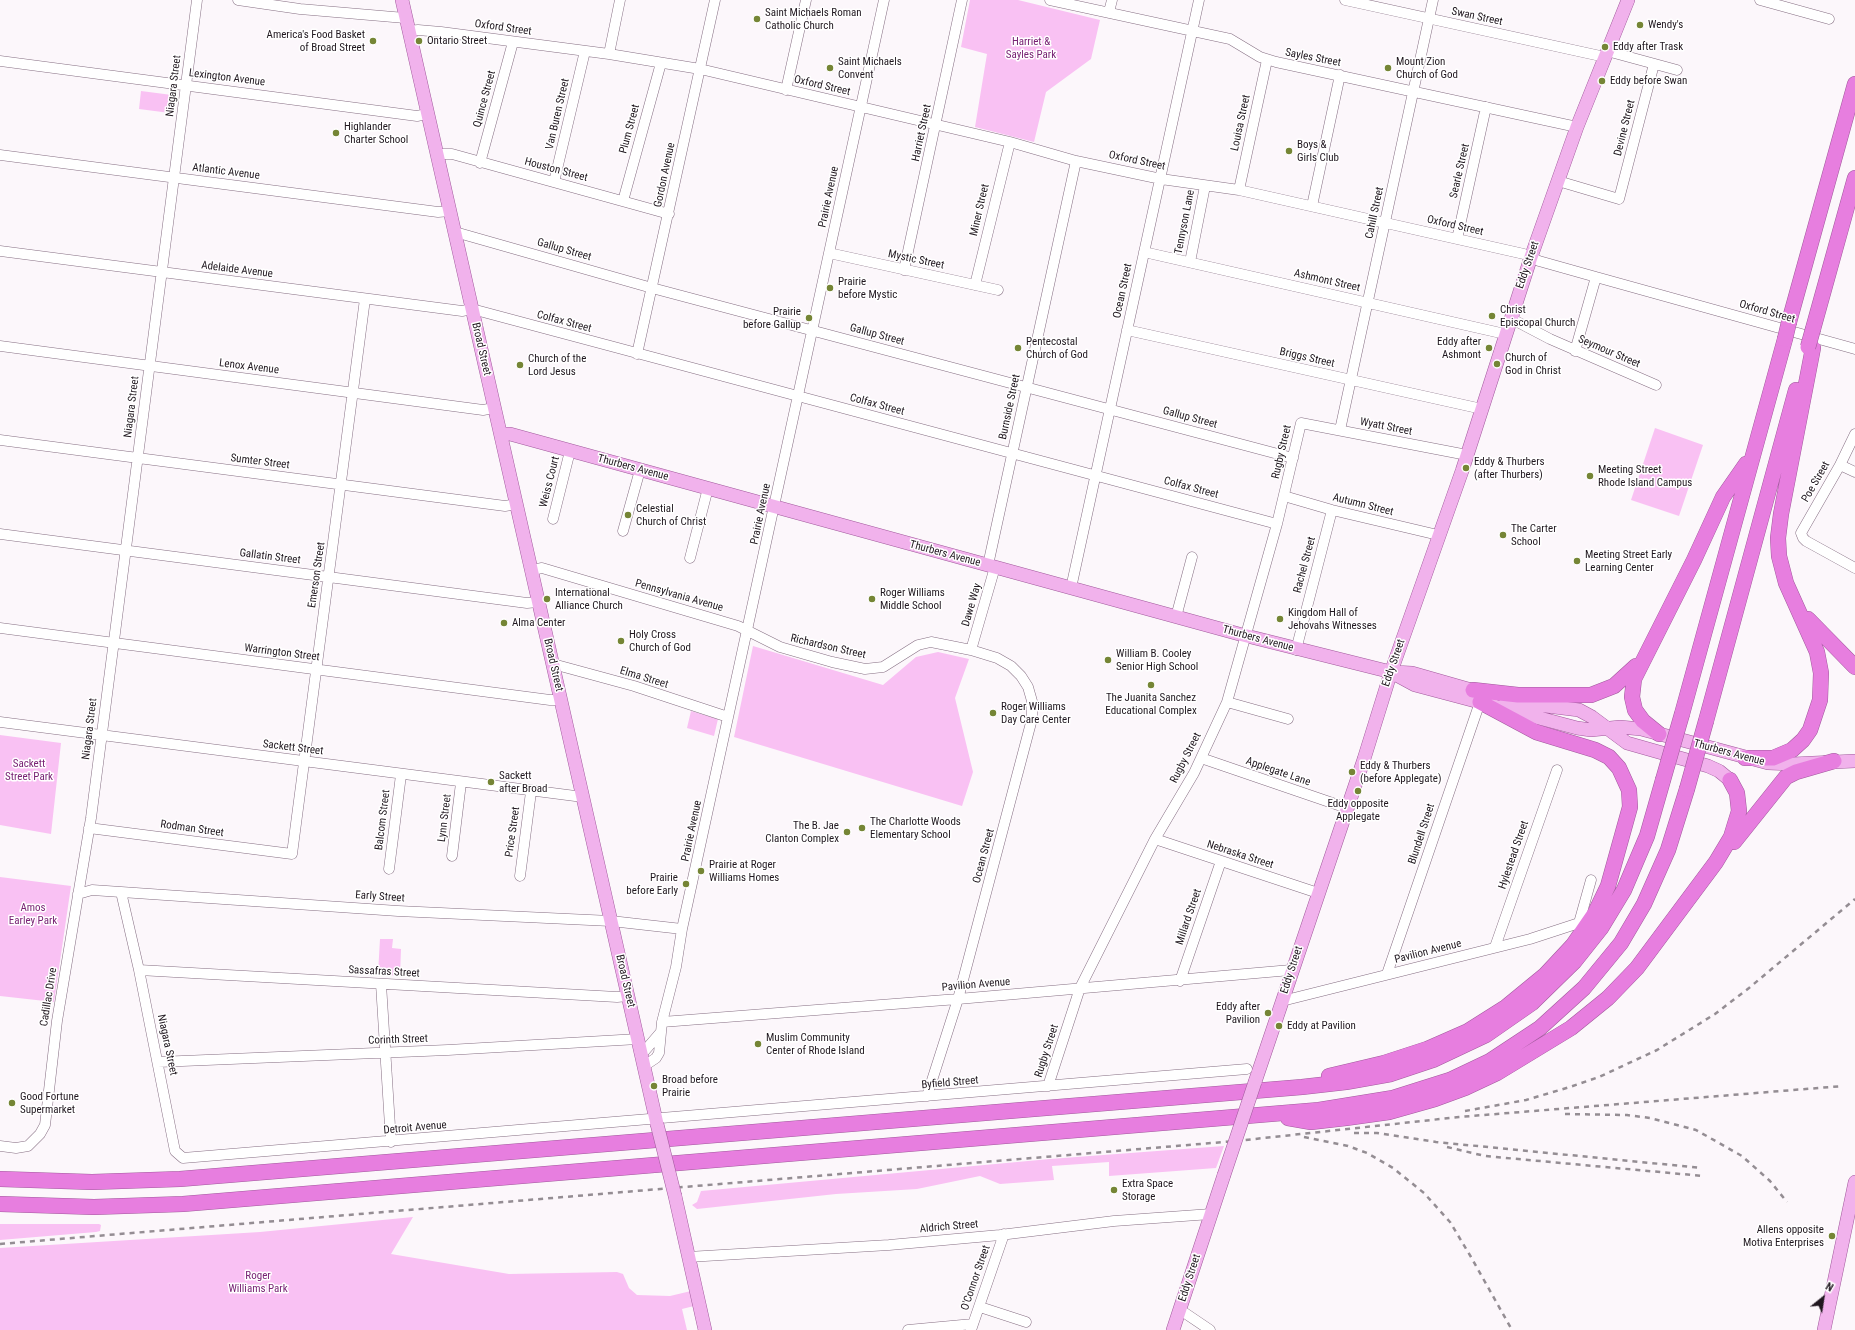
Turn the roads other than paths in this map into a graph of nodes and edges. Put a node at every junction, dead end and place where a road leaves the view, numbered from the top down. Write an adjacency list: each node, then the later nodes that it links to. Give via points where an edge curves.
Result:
1 (197, 0): 34 (street, Niagara Street)
2 (238, 0): 17 (street, via 300,9)
3 (402, 0): 17 (main road, Broad Street)
4 (620, 0): 24 (street)
5 (715, 0): 30 (street, Gordon Avenue)
6 (806, 0): 35 (street)
7 (884, 0): 38 (street, Prairie Avenue)
8 (962, 0): 40 (street, Harriet Street)
9 (1050, 0): 16 (street, Sayles Street)
10 (1112, 0): 16 (street)
11 (1199, 0): 20 (street, Ocean Street)
12 (1345, 0): 18 (street, Swan Street)
13 (1433, 0): 18 (street, Cahill Street)
14 (1628, 0): 25 (main road, Eddy Street)
15 (1760, 0): 19 (street)
16 (1109, 12): 20 (street, Sayles Street)
17 (405, 18): 21 (main road, Broad Street)
18 (1429, 19): 25 (street, Swan Street); 36 (street, Cahill Street)
19 (1829, 19)
20 (1193, 30): 26 (street, Sayles Street, via 1230,39); 49 (street, Ocean Street)
21 (408, 32): 22 (street, Oxford Street, via 442,32); 39 (main road, Broad Street)
22 (513, 42): 23 (street, Oxford Street); 46 (street, Quince Street)
23 (585, 51): 24 (street, Oxford Street); 51 (street, Van Buren Street)
24 (610, 54): 28 (street, Oxford Street)
25 (1606, 54): 29 (street, Swan Street); 41 (main road, Eddy Street)
26 (1267, 60): 32 (street, Sayles Street); 53 (street, Louisa Street)
27 (0, 61): 34 (street, Lexington Avenue)
28 (661, 63): 30 (street, Oxford Street); 54 (street, Plum Street)
29 (1654, 64): 31 (street, Swan Street); 50 (street, Devine Street, via 1619,198)
30 (700, 69): 35 (street, Oxford Street); 57 (street, Gordon Avenue)
31 (1677, 70)
32 (1340, 75): 36 (street, Sayles Street); 55 (street)
33 (1855, 84): 101 (highway, bridge)
34 (186, 85): 39 (street, Lexington Avenue, via 417,116); 47 (street, Niagara Street)
35 (786, 90): 38 (street, Oxford Street)
36 (1413, 91): 37 (street, Sayles Street); 58 (street, Cahill Street)
37 (1486, 107): 41 (street, Sayles Street); 60 (street, Searle Street)
38 (861, 108): 40 (street, Oxford Street); 63 (street, Prairie Avenue)
39 (427, 114): 43 (main road, Broad Street)
40 (936, 124): 42 (street, Oxford Street); 66 (street, Harriet Street)
41 (1577, 127): 50 (main road, Eddy Street)
42 (1010, 142): 45 (street, Oxford Street); 69 (street, Miner Street)
43 (437, 154): 46 (street, Houston Street, via 452,154); 56 (main road, Broad Street)
44 (0, 155): 47 (street, Atlantic Avenue)
45 (1076, 161): 49 (street, Oxford Street); 87 (street, Burnside Street)
46 (480, 163): 51 (street, Houston Street)
47 (174, 178): 56 (street, Atlantic Avenue, via 438,212); 67 (street, Niagara Street)
48 (1855, 178): 80 (highway, bridge, via 1820,303)
49 (1161, 179): 52 (street, Oxford Street); 62 (street, Ocean Street)
50 (1558, 180): 64 (main road, Eddy Street)
51 (554, 182): 54 (street, Houston Street)
52 (1205, 186): 53 (street, Oxford Street); 65 (street, Tennyson Lane)
53 (1239, 190): 55 (street, Oxford Street)
54 (623, 202): 57 (street, Houston Street)
55 (1312, 206): 58 (street, Oxford Street)
56 (450, 211): 59 (main road, Broad Street)
57 (669, 214): 70 (street, Gordon Avenue)
58 (1385, 222): 60 (street, Oxford Street); 73 (street, Cahill Street)
59 (455, 232): 70 (street, Gallup Street); 74 (main road, Broad Street)
60 (1457, 239): 64 (street, Oxford Street)
61 (0, 251): 67 (street, Adelaide Avenue)
62 (1144, 252): 65 (street, Ashmont Street); 77 (street, Ocean Street)
63 (829, 253): 66 (street, Mystic Street); 76 (street, Prairie Avenue)
64 (1531, 257): 68 (street, Oxford Street); 75 (main road, Eddy Street)
65 (1190, 262): 73 (street, Ashmont Street)
66 (904, 270): 69 (street, Mystic Street)
67 (162, 272): 72 (street, Adelaide Avenue); 84 (street, Niagara Street)
68 (1596, 277): 81 (street, Oxford Street); 82 (street)
69 (976, 285): 71 (street, Mystic Street)
70 (652, 288): 76 (street, Gallup Street); 83 (street, Gordon Avenue)
71 (998, 290)
72 (365, 299): 74 (street, Adelaide Avenue, via 462,311); 88 (street, Emerson Street)
73 (1367, 302): 78 (street, Ashmont Street); 85 (street, Cahill Street)
74 (472, 309): 83 (street, Colfax Street); 90 (main road, Broad Street)
75 (1510, 318): 78 (main road, Eddy Street); 82 (street, Seymour Street)
76 (813, 330): 87 (street, Gallup Street); 89 (street, Prairie Avenue)
77 (1127, 330): 85 (street, Briggs Street); 91 (street, Ocean Street)
78 (1505, 334): 92 (main road, Eddy Street)
79 (0, 346): 84 (street, Lenox Avenue)
80 (1811, 347): 127 (highway, via 1778,530 1781,564); 196 (highway, bridge, via 1673,836 1660,871 1629,930 1589,983 1562,1009 1540,1028 1490,1061 1422,1090 1393,1098 1357,1105)
81 (1855, 349)
82 (1575, 351): 86 (street, Seymour Street)
83 (637, 354): 89 (street, Colfax Street)
84 (150, 366): 88 (street, Lenox Avenue); 102 (street, Niagara Street)
85 (1350, 380): 92 (street, Briggs Street); 94 (street, Cahill Street)
86 (1656, 385)
87 (1027, 387): 91 (street, Gallup Street); 99 (street, Burnside Street)
88 (353, 392): 90 (street, Lenox Avenue, via 483,410); 108 (street, Emerson Street)
89 (799, 397): 99 (street, Colfax Street); 112 (street, Prairie Avenue)
90 (494, 408): 95 (main road, Broad Street)
91 (1110, 409): 103 (street, Gallup Street); 107 (street, Ocean Street)
92 (1482, 409): 100 (main road, Eddy Street)
93 (1301, 423): 94 (street, Wyatt Street); 103 (street, Rugby Street)
94 (1340, 430): 100 (street, Wyatt Street)
95 (501, 434): 98 (main road, Thurbers Avenue, via 510,434); 111 (main road, Broad Street)
96 (1855, 434): 104 (street, Poe Street)
97 (0, 440): 102 (street, Sumter Street)
98 (570, 451): 105 (main road, Thurbers Avenue); 114 (street, Weiss Court)
99 (1012, 454): 107 (street, Colfax Street); 122 (street, Burnside Street)
100 (1467, 455): 118 (main road, Eddy Street)
101 (1752, 455): 136 (highway, via 1723,497 1694,560); 194 (highway, bridge, via 1651,822 1636,863 1609,916 1574,962 1527,1007 1474,1042 1405,1070 1346,1082)
102 (137, 458): 108 (street, Sumter Street); 119 (street, Niagara Street)
103 (1293, 458): 110 (street, Rugby Street)
104 (1840, 465): 106 (street); 123 (street, Poe Street, via 1802,530 1803,538)
105 (640, 470): 109 (main road, Thurbers Avenue); 116 (street)
106 (1855, 472)
107 (1096, 476): 115 (street, Colfax Street); 126 (street, Ocean Street)
108 (341, 485): 111 (street, Sumter Street, via 505,506); 125 (street, Emerson Street)
109 (708, 488): 112 (main road, Thurbers Avenue); 121 (street)
110 (1284, 496): 113 (street, Autumn Street); 115 (street, Rugby Street)
111 (517, 504): 124 (main road, Broad Street)
112 (775, 507): 122 (main road, Thurbers Avenue); 131 (street, Prairie Avenue)
113 (1332, 510): 118 (street, Autumn Street); 135 (street, Rachel Street)
114 (553, 519)
115 (1277, 524): 132 (street, Rugby Street)
116 (623, 531)
117 (0, 534): 119 (street, Gallatin Street)
118 (1438, 535): 140 (main road, Eddy Street)
119 (125, 550): 125 (street, Gallatin Street); 133 (street, Niagara Street)
120 (1192, 557): 129 (street)
121 (690, 558)
122 (991, 566): 126 (main road, Thurbers Avenue); 134 (street, Dawe Way)
123 (1855, 568)
124 (532, 570): 128 (main road, Broad Street); 131 (street, Pennsylvania Avenue, via 542,568 738,626)
125 (328, 577): 128 (street, Gallatin Street, via 527,603); 139 (street, Emerson Street)
126 (1071, 588): 129 (main road, Thurbers Avenue)
127 (1790, 593): 138 (highway, via 1810,622); 151 (highway, via 1814,643 1819,662 1821,682 1818,708 1810,730 1792,750 1773,758)
128 (538, 602): 137 (main road, Broad Street)
129 (1176, 617): 132 (main road, Thurbers Avenue)
130 (0, 628): 133 (street, Warrington Street)
131 (748, 632): 134 (street, Richardson Street, via 780,647 832,662 865,668 883,667 918,645 931,642); 144 (street, Prairie Avenue)
132 (1246, 636): 135 (main road, Thurbers Avenue); 143 (street, Rugby Street)
133 (113, 643): 139 (street, Warrington Street); 149 (street, Niagara Street)
134 (971, 650): 185 (street, Ocean Street, via 996,658 1011,666 1021,676 1032,701 1032,719)
135 (1296, 650): 140 (main road, Thurbers Avenue)
136 (1647, 650): 141 (highway, via 1622,681 1591,695); 148 (highway, via 1634,679 1632,701 1640,717)
137 (552, 664): 142 (main road, Broad Street); 144 (street, Elma Street, via 634,686)
138 (1855, 667)
139 (316, 670): 142 (street, Warrington Street); 153 (street, Emerson Street)
140 (1391, 672): 141 (main road, Thurbers Avenue, via 1412,673); 161 (main road, Eddy Street)
141 (1476, 696): 147 (main road, Thurbers Avenue, via 1577,728); 147 (main road, Thurbers Avenue, via 1574,709 1588,714); 180 (street, Blundell Street); 194 (highway, via 1536,732 1603,753 1623,775 1630,798 1628,816 1611,877 1595,913 1573,945 1545,975 1506,1008 1468,1030 1399,1059)
142 (560, 700): 160 (main road, Broad Street)
143 (1227, 702): 145 (street); 150 (street, Rugby Street)
144 (728, 717): 176 (street, Prairie Avenue)
145 (1288, 719)
146 (0, 722): 149 (street, Sackett Street)
147 (1605, 728): 148 (main road, Thurbers Avenue, via 1633,728); 157 (main road, Thurbers Avenue, via 1627,744 1708,766)
148 (1659, 734): 151 (main road, Thurbers Avenue)
149 (101, 735): 153 (street, Sackett Street); 162 (street, Niagara Street)
150 (1201, 758): 161 (street, Applegate Lane); 164 (street, Rugby Street)
151 (1745, 758): 154 (main road, Thurbers Avenue, via 1776,764)
152 (1855, 761): 154 (main road, Thurbers Avenue)
153 (304, 762): 156 (street, Sackett Street); 165 (street, Emerson Street)
154 (1834, 762): 168 (highway, via 1796,772 1782,780)
155 (1556, 770): 177 (street, Hylestead Street)
156 (401, 775): 158 (street, Sackett Street); 169 (street, Balcom Street)
157 (1730, 780): 168 (highway, via 1737,793 1739,811 1731,837)
158 (461, 783): 159 (street, Sackett Street); 166 (street, Lynn Street)
159 (530, 792): 160 (street, Sackett Street); 170 (street, Price Street)
160 (583, 798): 175 (main road, Broad Street)
161 (1347, 808): 173 (main road, Eddy Street)
162 (91, 818): 163 (street, Cadillac Drive)
163 (89, 828): 165 (street, Rodman Street); 174 (street, Cadillac Drive)
164 (1154, 839): 167 (street, Nebraska Street); 183 (street, Rugby Street)
165 (292, 854)
166 (452, 856)
167 (1221, 861): 173 (street, Nebraska Street); 181 (street, Millard Street)
168 (1716, 862): 196 (highway, via 1655,945 1618,988 1571,1028 1518,1062 1465,1088 1389,1112 1311,1122)
169 (388, 869)
170 (520, 876)
171 (1592, 880): 177 (street, Pavilion Avenue, via 1579,923)
172 (121, 892): 174 (street, Early Street, via 92,890); 175 (street, Early Street, via 414,912); 178 (street, Niagara Street)
173 (1318, 893): 179 (main road, Eddy Street)
174 (78, 894): 199 (street, Cadillac Drive, via 57,1021 45,1125 28,1146)
175 (611, 921): 176 (street, Early Street); 184 (main road, Broad Street)
176 (682, 929): 187 (street, Prairie Avenue, via 676,967)
177 (1495, 947): 180 (street, Pavilion Avenue)
178 (139, 970): 182 (street, Sassafras Street); 191 (street, Niagara Street)
179 (1291, 970): 181 (street, Pavilion Avenue); 186 (main road, Eddy Street)
180 (1387, 974): 186 (street, Pavilion Avenue)
181 (1180, 981): 183 (street, Pavilion Avenue)
182 (380, 984): 184 (street, Sassafras Street); 189 (street)
183 (1080, 988): 185 (street, Pavilion Avenue); 193 (street, Rugby Street)
184 (628, 996): 188 (main road, Broad Street)
185 (958, 999): 187 (street, Pavilion Avenue); 195 (street, Ocean Street)
186 (1282, 1001): 204 (main road, Eddy Street, bridge)
187 (662, 1022): 190 (street, Prairie Avenue, via 660,1033)
188 (638, 1039): 189 (street, Corinth Street); 190 (main road, Broad Street)
189 (384, 1052): 191 (street, Corinth Street); 198 (street)
190 (643, 1060): 197 (main road, Broad Street)
191 (158, 1062): 200 (street, Niagara Street, via 175,1151)
192 (1247, 1069): 193 (street, Byfield Street)
193 (1048, 1086): 195 (street, Byfield Street)
194 (1272, 1090): 201 (highway, via 180,1179 92,1182)
195 (927, 1096): 197 (street, Byfield Street)
196 (1261, 1115): 203 (highway, via 183,1204 94,1207)
197 (656, 1121): 198 (street, Detroit Avenue); 206 (main road, Broad Street, bridge)
198 (390, 1142): 200 (street, Detroit Avenue, via 195,1158 183,1158)
199 (0, 1146)
200 (178, 1155)
201 (0, 1179)
202 (1855, 1182): 215 (main road)
203 (0, 1204)
204 (1211, 1214): 205 (street, Aldrich Street, via 1114,1221); 208 (main road, Eddy Street)
205 (1004, 1234): 206 (street, Aldrich Street, via 889,1245); 207 (street, O'Connor Street)
206 (688, 1257): 211 (main road, Broad Street)
207 (980, 1307): 209 (street); 210 (street, O'Connor Street)
208 (1179, 1310): 213 (main road, Eddy Street); 214 (street)
209 (1026, 1322)
210 (972, 1327): 212 (street)
211 (705, 1330)
212 (908, 1330)
213 (1173, 1330)
214 (1210, 1330)
215 (1824, 1330)

